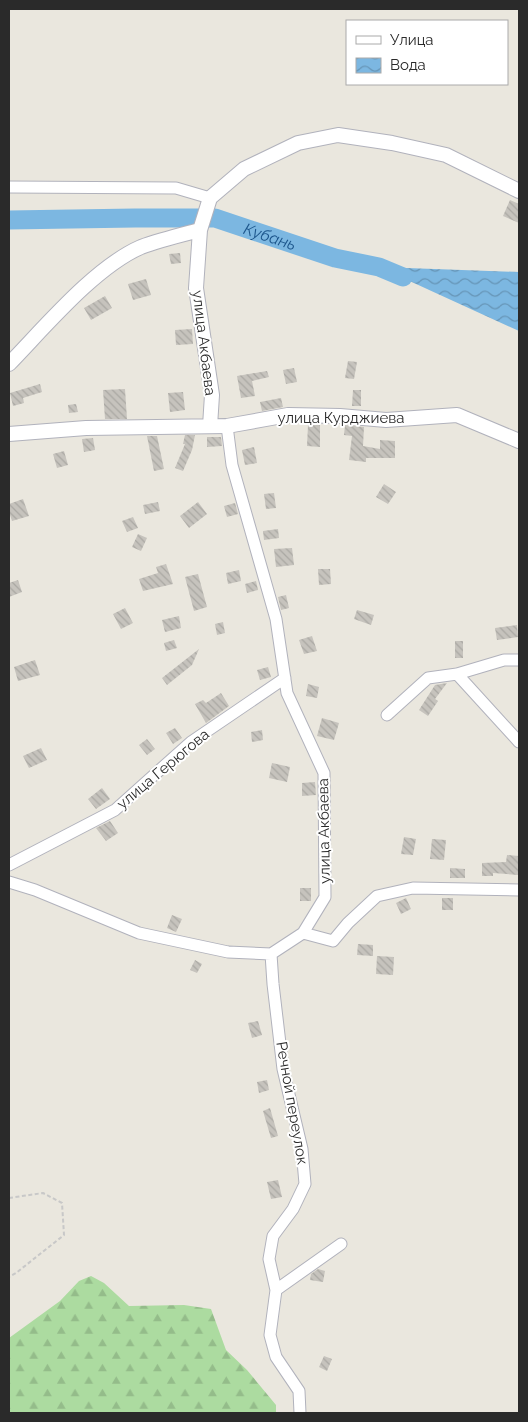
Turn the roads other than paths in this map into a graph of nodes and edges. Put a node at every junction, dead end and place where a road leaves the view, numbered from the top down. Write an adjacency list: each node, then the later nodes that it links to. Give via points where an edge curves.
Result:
1 (9, 187): 3 (street, via 176,188)
2 (519, 191): 3 (street, via 446,155 338,135 298,144 244,169)
3 (210, 198): 4 (street, улица Акбаева)
4 (200, 230): 5 (street, via 141,248 108,266); 6 (street, улица Акбаева, via 196,288 212,394)
5 (9, 364)
6 (210, 426): 7 (street, улица Курджиева); 8 (street, улица Курджиева, via 86,428)
7 (227, 426): 9 (street, улица Курджиева, via 288,415 386,420 456,415); 12 (street, улица Акбаева, via 232,465 276,619)
8 (9, 434)
9 (519, 441)
10 (519, 660): 11 (street, via 504,660)
11 (457, 674): 13 (street, via 428,678); 14 (street)
12 (285, 678): 15 (street, улица Герюгова, via 191,742 114,810); 18 (street, улица Акбаева, via 287,693 324,773 325,897)
13 (387, 715)
14 (519, 742)
15 (9, 865)
16 (9, 882): 19 (street, via 139,933 228,952)
17 (519, 890): 18 (street, via 413,888 377,896 333,940)
18 (303, 933): 19 (street, улица Акбаева)
19 (271, 954): 21 (street, Речной переулок, via 283,1069 302,1149 305,1184 293,1209 273,1236 270,1260)
20 (340, 1244): 21 (street)
21 (276, 1290): 22 (street, Речной переулок, via 270,1335 276,1357 299,1391)
22 (300, 1413)

